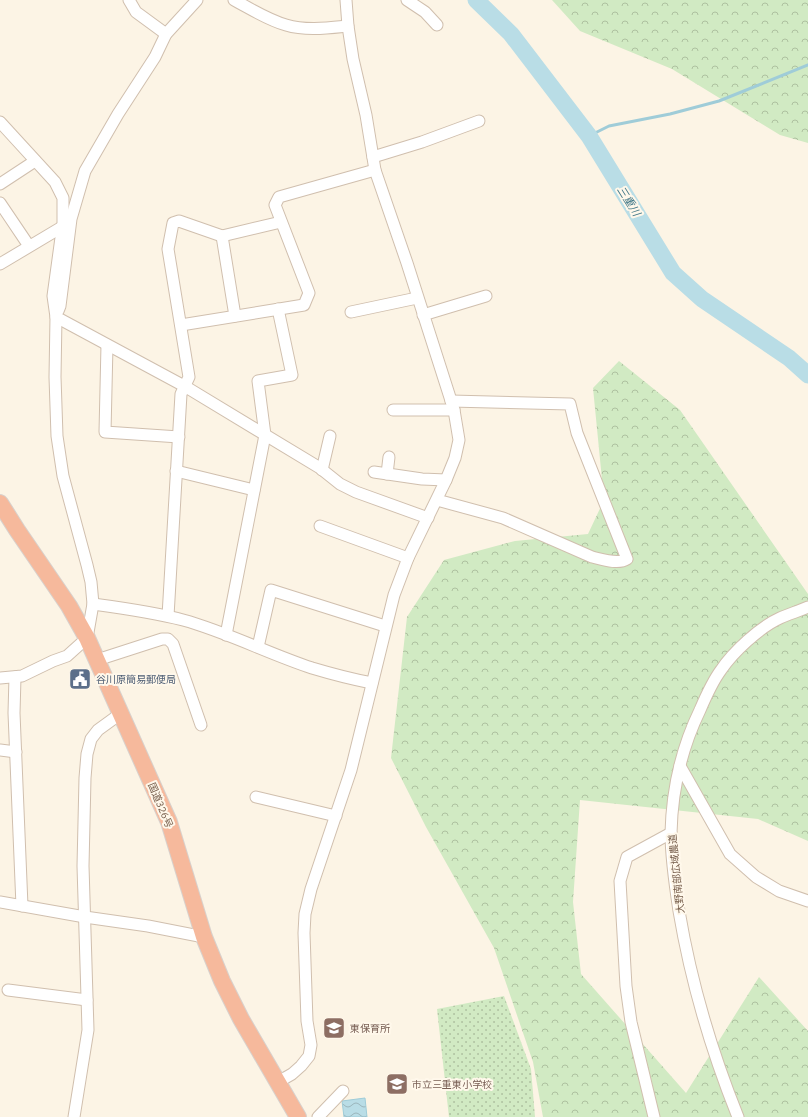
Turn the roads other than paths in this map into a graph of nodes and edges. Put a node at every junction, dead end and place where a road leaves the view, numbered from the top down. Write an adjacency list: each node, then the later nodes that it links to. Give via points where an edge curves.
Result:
1 (129, 0): 8 (street, via 136,12)
2 (197, 0): 8 (street)
3 (234, 0): 6 (street, via 287,25 318,29)
4 (346, 0): 6 (street)
5 (407, 0): 7 (street, via 425,12)
6 (348, 26): 11 (street)
7 (437, 26)
8 (166, 34): 27 (street, via 155,57 85,171 71,219 60,306)
9 (479, 121): 11 (street)
10 (0, 122): 12 (street)
11 (373, 157): 13 (street)
12 (35, 161): 14 (street); 17 (street, via 55,182 63,198)
13 (375, 170): 16 (street, via 279,197 275,205); 22 (street)
14 (0, 184)
15 (0, 203): 19 (street)
16 (281, 222): 18 (street); 23 (street, via 309,292 304,305)
17 (62, 227): 19 (street); 27 (street, via 53,296)
18 (222, 236): 26 (street); 28 (street, via 179,221 173,223 168,249)
19 (29, 246): 20 (street)
20 (0, 264)
21 (486, 296): 25 (street)
22 (417, 298): 24 (street); 25 (street)
23 (278, 309): 26 (street); 33 (street, via 292,375 258,382)
24 (351, 312)
25 (423, 315): 31 (street)
26 (235, 316): 28 (street)
27 (56, 317): 29 (street); 48 (street, via 57,436 62,476 87,565)
28 (181, 325): 30 (street, via 189,377)
29 (107, 345): 30 (street); 35 (street, via 106,432)
30 (186, 387): 33 (street); 35 (street, via 182,394)
31 (452, 406): 32 (street); 41 (street, via 459,440); 43 (street, via 570,404 577,433 627,558 624,561 592,557 503,518)
32 (393, 410)
33 (265, 435): 38 (street); 42 (street)
34 (330, 436): 38 (street)
35 (178, 437): 37 (street)
36 (389, 457): 40 (street)
37 (176, 470): 42 (street); 50 (street)
38 (322, 470): 45 (street, via 356,492)
39 (374, 472): 40 (street)
40 (387, 474): 41 (street)
41 (446, 480): 43 (street)
42 (254, 490): 52 (street)
43 (437, 500): 45 (street)
44 (0, 503): 53 (highway, 国道326号, via 69,606)
45 (428, 518): 47 (street)
46 (320, 526): 47 (street)
47 (408, 558): 51 (street)
48 (93, 604): 50 (street); 53 (street)
49 (808, 607): 63 (street, 大野南部広域農道, via 779,619 748,640 721,669 690,731)
50 (168, 616): 52 (street)
51 (385, 626): 54 (street, via 271,590); 58 (street)
52 (226, 635): 54 (street)
53 (87, 638): 55 (highway, 国道326号); 56 (street, via 67,656)
54 (258, 647): 58 (street, via 312,668)
55 (97, 660): 59 (highway, 国道326号); 60 (street, via 168,639 173,644)
56 (15, 677): 57 (street); 62 (street)
57 (0, 678)
58 (372, 683): 65 (street, via 351,770)
59 (120, 714): 70 (street, via 90,739 87,754 83,866); 71 (highway, 国道326号, via 169,822)
60 (201, 725)
61 (0, 750): 62 (street)
62 (16, 752): 69 (street)
63 (680, 766): 66 (street, 大野南部広域農道, via 673,802); 67 (street, via 730,854 756,877 779,891)
64 (256, 797): 65 (street)
65 (336, 816): 74 (street, via 305,914 307,1021 311,1045 309,1056 292,1074)
66 (671, 833): 79 (street, via 627,857 620,881 626,986 631,1022); 80 (street, 大野南部広域農道, via 685,947 721,1077)
67 (808, 901)
68 (0, 902): 69 (street)
69 (22, 906): 70 (street)
70 (85, 918): 71 (street, via 148,926); 73 (street)
71 (204, 937): 74 (highway, 国道326号, via 222,981)
72 (8, 990): 73 (street)
73 (87, 1000): 76 (street, via 88,1030)
74 (278, 1082): 77 (highway, 国道326号)
75 (343, 1091): 78 (street)
76 (74, 1117)
77 (298, 1117)
78 (318, 1117)
79 (654, 1117)
80 (738, 1117)

